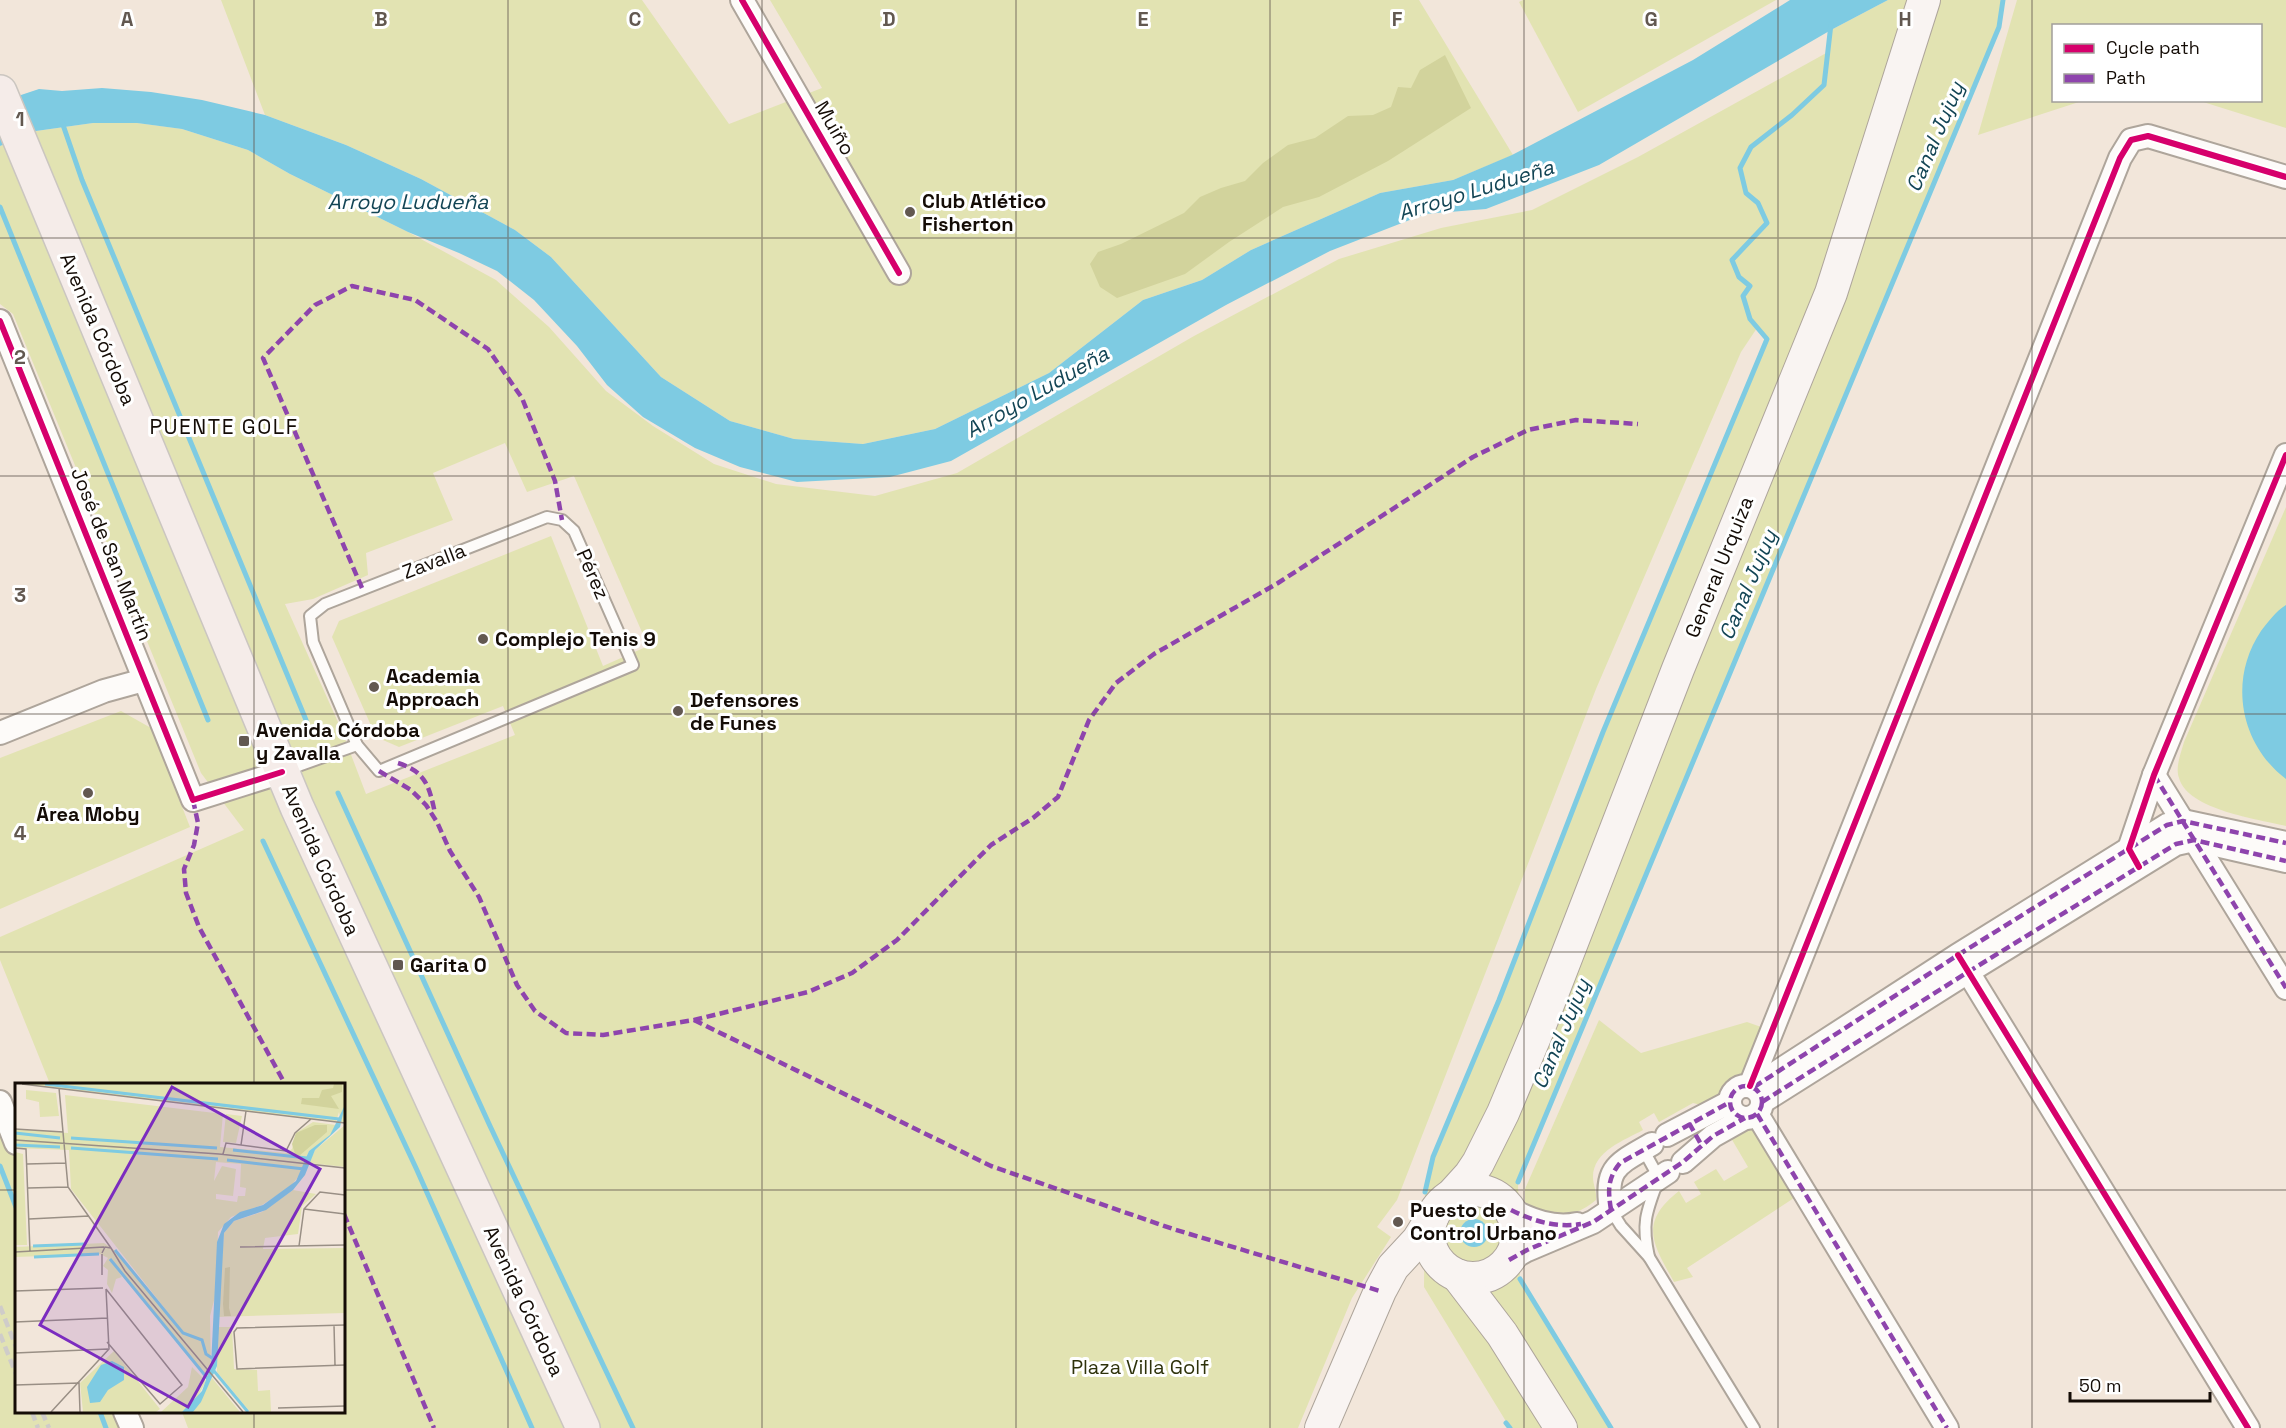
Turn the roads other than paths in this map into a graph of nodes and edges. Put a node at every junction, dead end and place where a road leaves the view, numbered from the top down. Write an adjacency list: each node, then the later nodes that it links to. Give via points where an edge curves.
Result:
1 (742, 0): 5 (street, Muiño)
2 (1920, 8): 22 (main road, General Urquiza, via 1830,293)
3 (5, 104): 12 (main road, Avenida Córdoba)
4 (2286, 177): 20 (street, via 2148,136 2131,140 2120,158)
5 (899, 273)
6 (0, 321): 9 (street, José de San Martín)
7 (2286, 455): 13 (street)
8 (562, 520): 11 (lane, Zavalla, via 548,517 316,609 310,616 313,642); 11 (lane, Pérez, via 574,531 633,665 379,771)
9 (144, 680): 10 (street, via 104,691); 12 (street, José de San Martín, via 193,800)
10 (0, 734)
11 (357, 745): 12 (lane)
12 (282, 772): 38 (main road, Avenida Córdoba)
13 (2154, 775): 14 (street); 16 (street)
14 (2189, 830): 15 (street); 16 (street, via 2176,844); 17 (street); 19 (street)
15 (2286, 843)
16 (2134, 858): 18 (street)
17 (2286, 861)
18 (1963, 963): 20 (street); 43 (street)
19 (2286, 988)
20 (1750, 1101): 23 (street); 26 (street, via 1732,1124); 42 (street)
21 (0, 1102): 24 (street)
22 (1503, 1113): 28 (main road, General Urquiza, via 1496,1158 1497,1180); 29 (main road, General Urquiza, via 1470,1175)
23 (1689, 1123): 25 (street); 26 (street)
24 (15, 1140)
25 (1654, 1143): 27 (lane); 30 (street, via 1620,1163 1613,1172)
26 (1702, 1146): 27 (street)
27 (1670, 1171): 30 (street); 31 (lane, via 1645,1218)
28 (1506, 1205): 29 (main road, via 1490,1193 1477,1190 1463,1191); 30 (street, via 1530,1220 1550,1225 1572,1225); 32 (main road, via 1518,1236)
29 (1442, 1206): 33 (main road, via 1429,1232 1431,1246 1437,1259); 34 (main road, General Urquiza, via 1393,1267)
30 (1602, 1216): 31 (lane, via 1621,1226); 32 (street, via 1527,1250)
31 (1649, 1257): 41 (lane)
32 (1506, 1264): 33 (main road, via 1480,1278); 35 (main road, via 1498,1288 1499,1307)
33 (1452, 1273): 34 (main road, via 1420,1268 1394,1277); 35 (main road, via 1488,1314)
34 (1383, 1286): 39 (main road, General Urquiza)
35 (1516, 1355): 40 (main road)
36 (125, 1413): 37 (street)
37 (132, 1428)
38 (583, 1428)
39 (1321, 1428)
40 (1561, 1428)
41 (1754, 1428)
42 (1947, 1428)
43 (2248, 1428)

